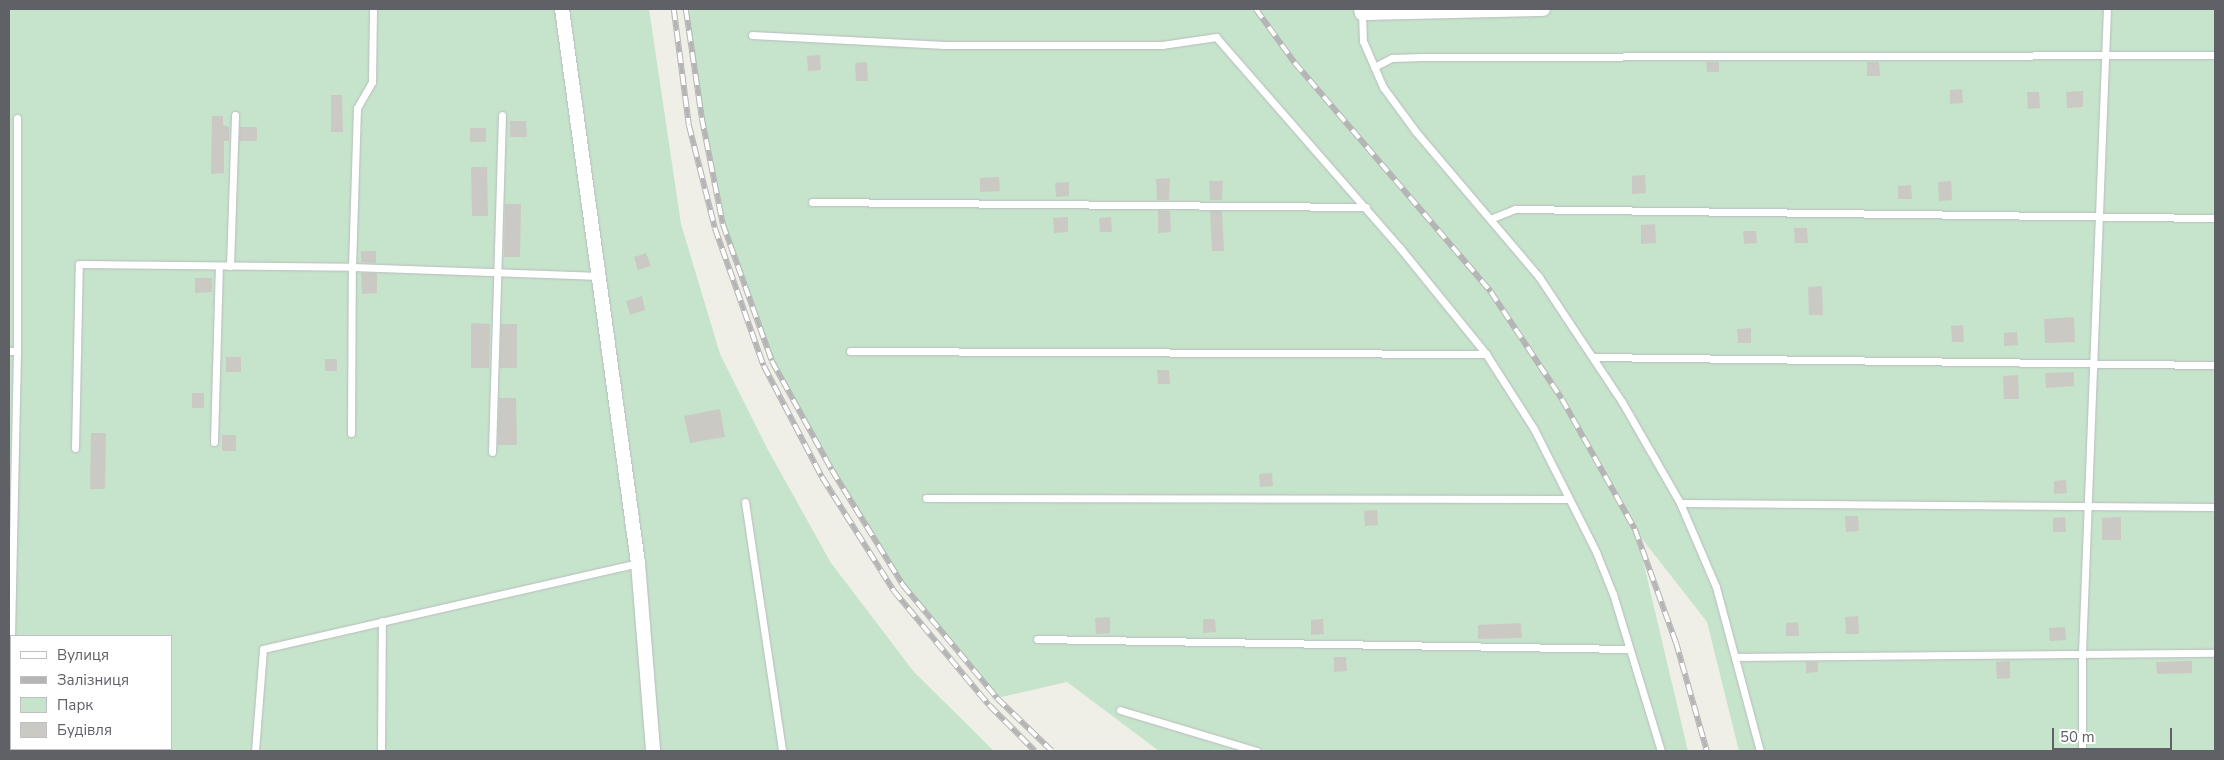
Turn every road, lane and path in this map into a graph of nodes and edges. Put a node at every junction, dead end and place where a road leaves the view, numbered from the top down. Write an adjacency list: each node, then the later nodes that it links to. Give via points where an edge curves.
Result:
1 (373, 9): 20 (lane, via 372,82 358,108)
2 (562, 9): 22 (street)
3 (1543, 9): 5 (street)
4 (2107, 9): 7 (lane)
5 (1361, 11): 9 (lane, via 1363,41)
6 (752, 36): 14 (lane, via 946,45 1162,45 1216,37)
7 (2105, 54): 8 (lane); 9 (lane, via 1392,58); 15 (lane)
8 (2215, 54)
9 (1374, 67): 17 (lane, via 1383,87 1416,132)
10 (235, 115): 19 (lane)
11 (502, 115): 21 (lane)
12 (17, 118): 24 (lane)
13 (812, 202): 14 (lane)
14 (1366, 207): 26 (lane)
15 (2099, 218): 16 (lane); 17 (lane, via 1515,209); 28 (lane)
16 (2215, 218)
17 (1490, 219): 27 (lane, via 1539,277)
18 (220, 266): 19 (lane); 31 (lane); 32 (lane, via 79,264)
19 (230, 266): 20 (lane)
20 (352, 267): 21 (lane); 30 (lane)
21 (497, 273): 22 (lane); 33 (lane)
22 (598, 276): 40 (street)
23 (9, 351): 24 (lane)
24 (17, 351): 42 (lane)
25 (850, 351): 26 (lane)
26 (1486, 354): 35 (lane, via 1534,429)
27 (1593, 357): 28 (lane); 37 (lane)
28 (2093, 364): 29 (lane); 38 (lane)
29 (2215, 364)
30 (352, 433)
31 (214, 442)
32 (75, 448)
33 (492, 452)
34 (926, 498): 35 (lane)
35 (1568, 498): 44 (lane, via 1613,594)
36 (745, 502): 54 (lane)
37 (1680, 503): 38 (lane); 47 (lane, via 1716,587)
38 (2088, 505): 39 (lane); 45 (lane)
39 (2215, 507)
40 (638, 562): 41 (lane); 53 (street)
41 (382, 621): 51 (lane, via 263,649); 52 (lane)
42 (11, 635)
43 (1037, 639): 44 (lane)
44 (1627, 649): 56 (lane, via 1643,688)
45 (2082, 653): 46 (lane); 47 (lane); 58 (lane)
46 (2215, 653)
47 (1735, 657): 57 (lane)
48 (10, 685): 50 (lane)
49 (1120, 710): 55 (lane)
50 (9, 733)
51 (254, 751)
52 (381, 751)
53 (653, 751)
54 (782, 751)
55 (1257, 751)
56 (1661, 751)
57 (1760, 751)
58 (2082, 751)

